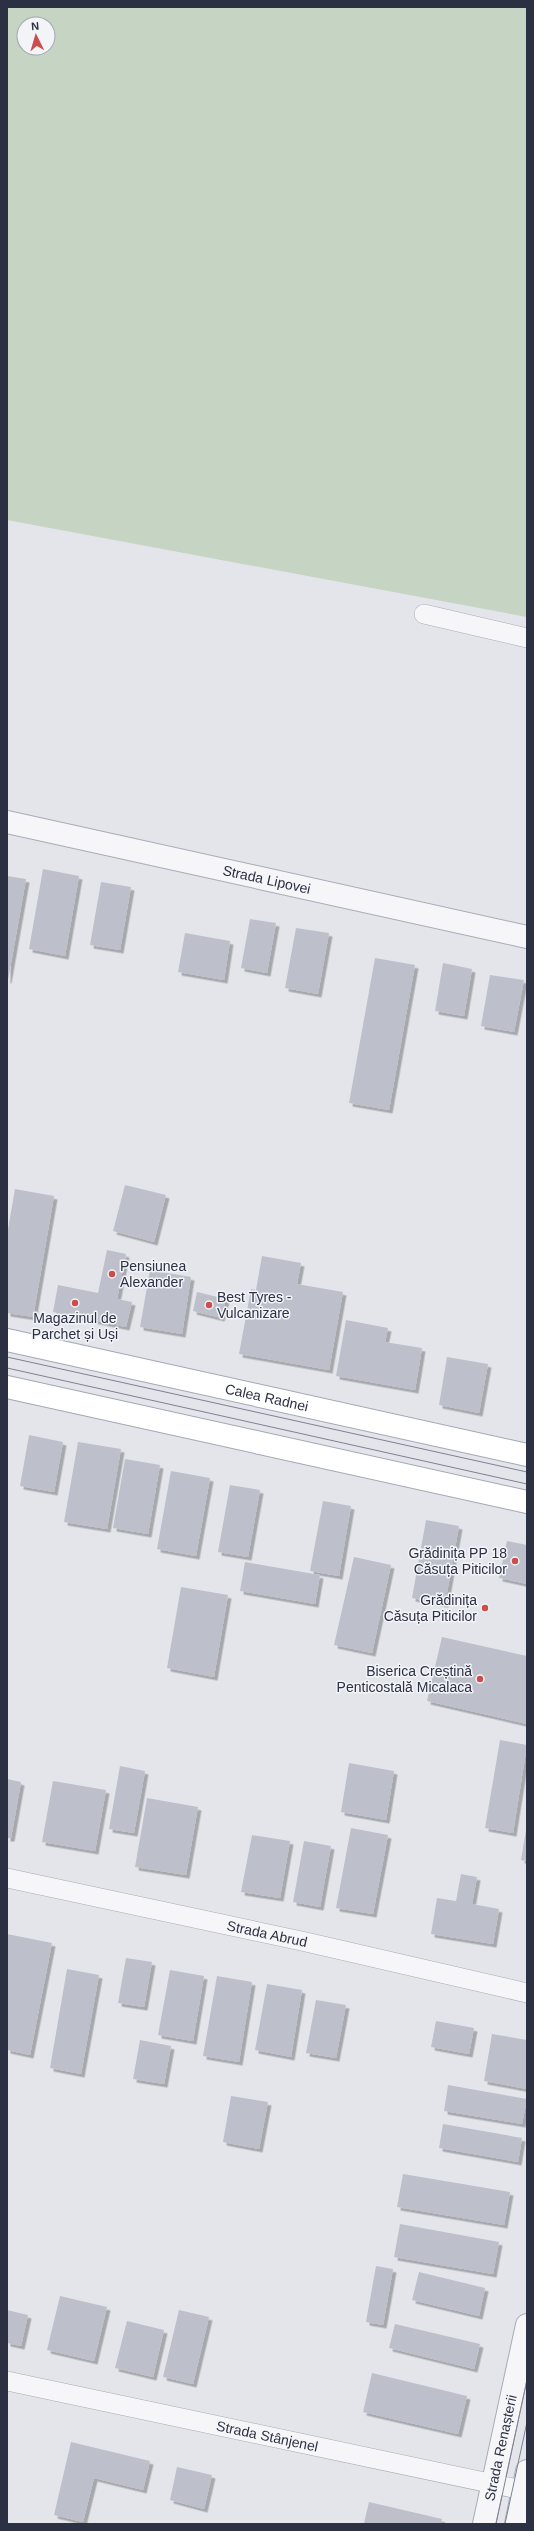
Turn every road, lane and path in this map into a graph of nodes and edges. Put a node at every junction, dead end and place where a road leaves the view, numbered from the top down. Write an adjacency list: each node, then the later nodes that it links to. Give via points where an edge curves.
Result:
1 (424, 614): 2 (street)
2 (527, 638)
3 (7, 822): 4 (street, Strada Lipovei)
4 (527, 937)
5 (7, 1340): 7 (main road, Calea Radnei)
6 (7, 1387): 8 (main road)
7 (527, 1456)
8 (527, 1502)
9 (7, 1878): 10 (street, Strada Abrud, via 306,1942)
10 (527, 1993)
11 (527, 2325): 13 (street, Strada Renașterii)
12 (7, 2380): 13 (street, Strada Stânjenel)
13 (492, 2484): 14 (street, Strada Stânjenel); 15 (street, Strada Renașterii)
14 (526, 2484): 16 (street)
15 (484, 2524)
16 (516, 2524)

